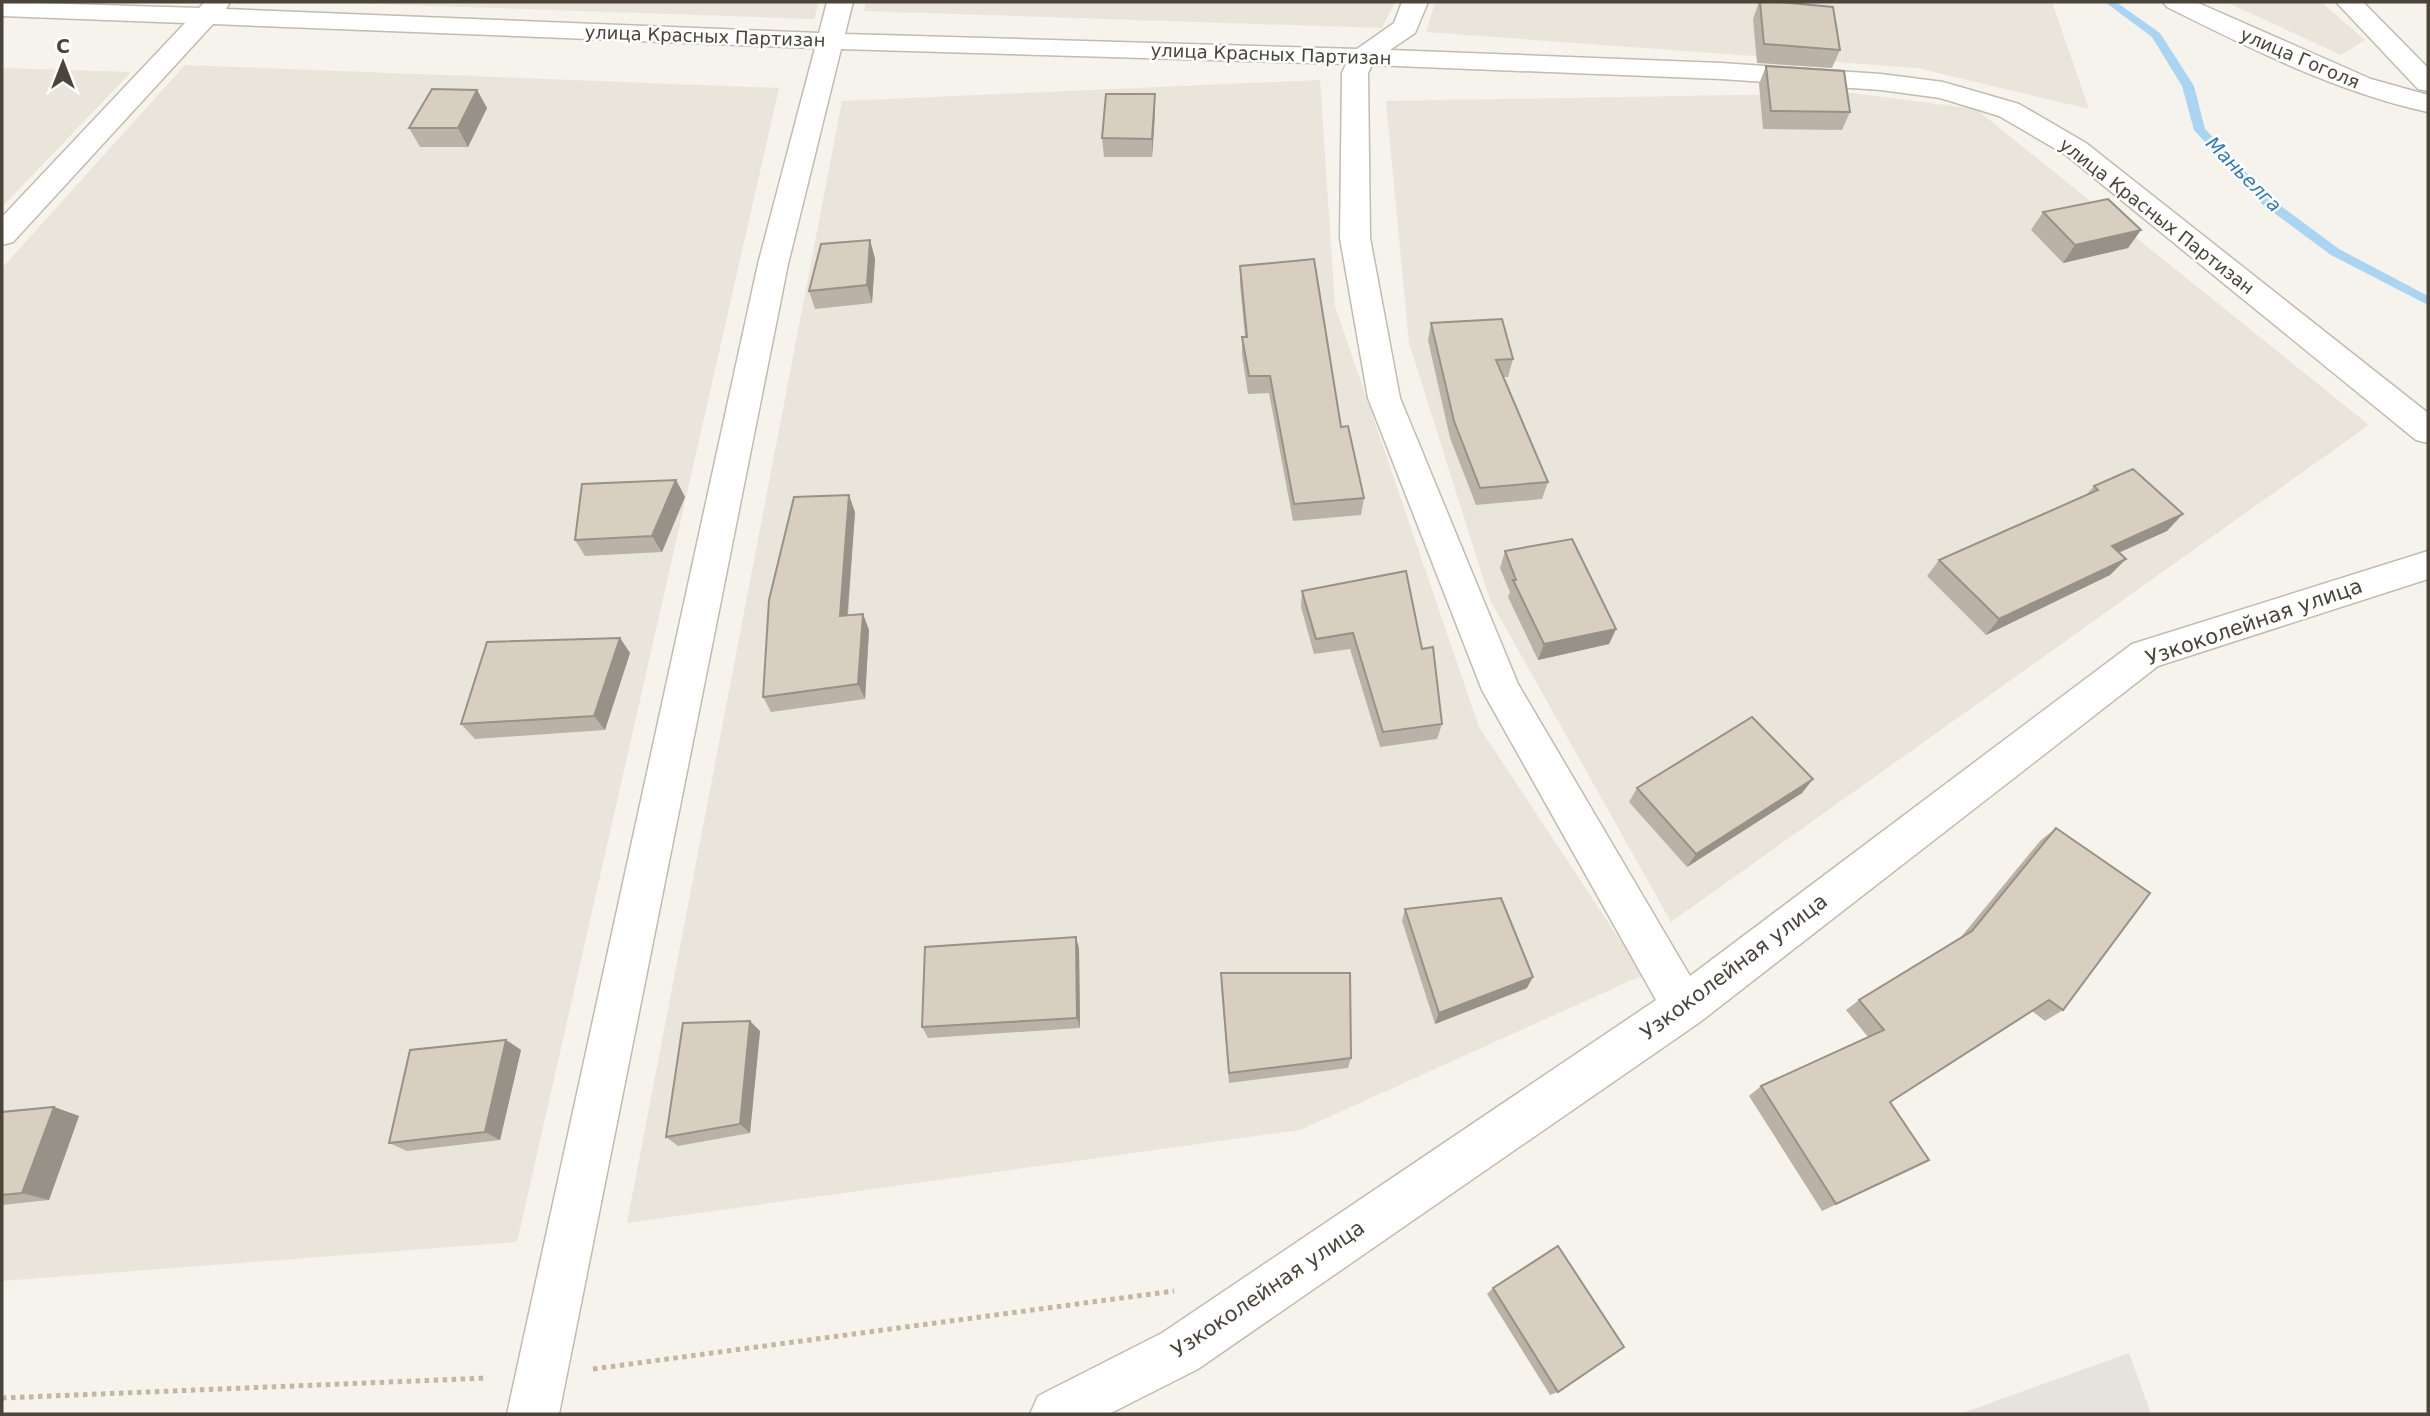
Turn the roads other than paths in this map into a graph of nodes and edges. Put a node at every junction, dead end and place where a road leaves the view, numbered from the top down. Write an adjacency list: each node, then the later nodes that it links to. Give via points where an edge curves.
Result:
1 (840, 2): 7 (street)
2 (1415, 2): 8 (street, via 1406,27)
3 (2175, 2): 10 (street, улица Гоголя, via 2361,85)
4 (2349, 2): 9 (street)
5 (2, 8): 6 (street, улица Красных Партизан)
6 (214, 9): 7 (street, улица Красных Партизан); 11 (street)
7 (830, 41): 8 (street, улица Красных Партизан); 15 (street, via 774,264)
8 (1363, 57): 12 (street, улица Красных Партизан, via 1881,82 1943,90 2009,110 2076,149); 14 (street, via 1355,73 1355,238 1384,398 1501,690)
9 (2428, 83)
10 (2428, 104)
11 (2, 235)
12 (2428, 431)
13 (2428, 565): 14 (street, Узкоколейная улица, via 2145,655)
14 (1684, 1007): 16 (street, Узкоколейная улица, via 1180,1351)
15 (533, 1414)
16 (1056, 1414)

